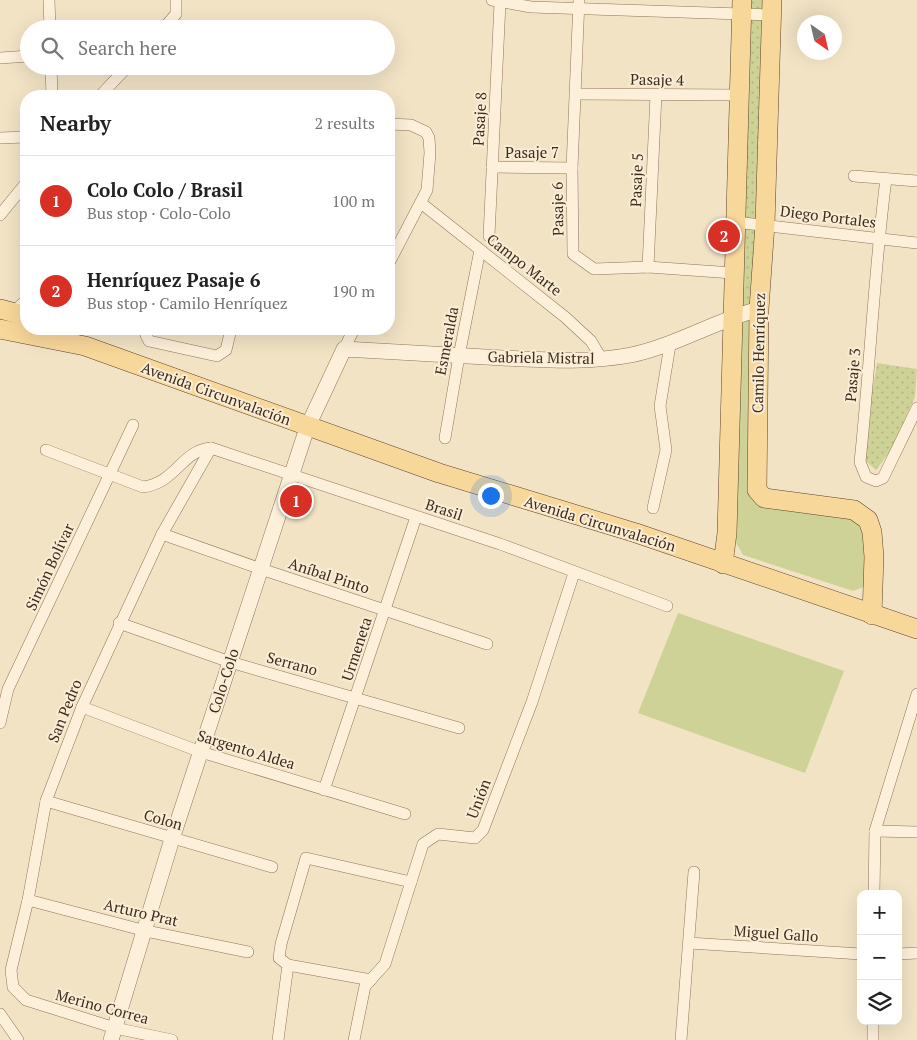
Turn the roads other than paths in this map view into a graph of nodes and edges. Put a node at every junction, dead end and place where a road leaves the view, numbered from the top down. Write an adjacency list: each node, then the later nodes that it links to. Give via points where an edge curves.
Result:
1 (48, 0): 7 (street)
2 (176, 0): 8 (street, via 176,14)
3 (496, 2): 4 (street); 21 (street, Pasaje 8)
4 (579, 4): 5 (street); 15 (street, Pasaje 6)
5 (742, 6): 6 (street); 17 (main road, Camilo Henríquez)
6 (772, 7): 30 (main road, Camilo Henríquez)
7 (49, 20)
8 (171, 20)
9 (20, 57): 10 (street)
10 (0, 58)
11 (51, 75): 13 (street)
12 (120, 75): 14 (street)
13 (52, 90)
14 (106, 90)
15 (576, 94): 16 (street, Pasaje 4); 22 (street, Pasaje 6)
16 (656, 95): 17 (street, Pasaje 4); 36 (street, Pasaje 5)
17 (738, 95): 29 (main road, Camilo Henríquez)
18 (395, 125): 27 (street, via 420,128 426,132 430,144 427,190)
19 (20, 137): 20 (street)
20 (0, 138)
21 (492, 167): 22 (street, Pasaje 7); 31 (street, Pasaje 8)
22 (572, 168): 36 (street, Pasaje 6, via 573,254 594,269)
23 (854, 176): 24 (street)
24 (886, 178): 25 (street); 32 (street)
25 (917, 181)
26 (20, 190): 28 (street)
27 (421, 203): 34 (street, Campo Marte); 35 (street)
28 (0, 215)
29 (735, 222): 30 (street, Diego Portales); 37 (main road, Camilo Henríquez)
30 (766, 224): 32 (street, Diego Portales); 38 (main road, Camilo Henríquez)
31 (489, 236)
32 (878, 238): 33 (street, Diego Portales); 52 (street, Pasaje 3, via 860,462 866,477 876,481 883,478)
33 (917, 243)
34 (480, 250): 50 (street, Esmeralda); 51 (street, Campo Marte, via 585,334)
35 (395, 252)
36 (648, 267): 37 (street, Pasaje 6)
37 (733, 273): 39 (main road, Camilo Henríquez)
38 (759, 309): 39 (street, Gabriela Mistral); 68 (main road, Camilo Henríquez, via 756,490 764,498 854,510 868,520 874,557)
39 (733, 316): 47 (street, Gabriela Mistral); 63 (main road, Camilo Henríquez)
40 (0, 329): 41 (main road, Avenida Circunvalación)
41 (20, 333)
42 (30, 335): 48 (main road, Avenida Circunvalación)
43 (68, 335): 48 (main road, Avenida Circunvalación)
44 (146, 335): 45 (street, via 149,341 217,356 226,350)
45 (230, 335)
46 (351, 335): 49 (street, Colo-Colo)
47 (670, 345): 51 (street, Gabriela Mistral); 60 (street, via 660,406 666,450)
48 (85, 346): 54 (main road, Avenida Circunvalación)
49 (344, 349): 50 (street, Gabriela Mistral); 54 (street, Colo-Colo)
50 (458, 356): 51 (street, Gabriela Mistral, via 562,361); 55 (street, Esmeralda)
51 (601, 358)
52 (917, 408)
53 (133, 426): 58 (street, Simón Bolívar)
54 (307, 428): 59 (street, Colo-Colo); 63 (main road, Avenida Circunvalación)
55 (445, 438)
56 (211, 448): 58 (street, via 201,449 156,485 143,487); 59 (street, Brasil); 62 (street, San Pedro)
57 (46, 450): 58 (street)
58 (110, 474): 76 (street, Simón Bolívar, via 8,689)
59 (291, 476): 61 (street, Brasil); 64 (street, Colo-Colo)
60 (653, 508)
61 (416, 517): 65 (street, Brasil, via 500,544); 67 (street, Urmeneta)
62 (162, 534): 64 (street, Aníbal Pinto); 69 (street, San Pedro)
63 (724, 564): 68 (main road, Avenida Circunvalación)
64 (260, 570): 67 (street, Aníbal Pinto); 72 (street, Colo-Colo)
65 (574, 573): 66 (street, Brasil); 87 (street, Unión, via 532,702 483,830 474,838 438,834 423,844)
66 (667, 606)
67 (386, 610): 71 (street, Aníbal Pinto); 74 (street, Urmeneta)
68 (872, 615): 70 (main road, Avenida Circunvalación)
69 (118, 624): 72 (street, Serrano); 75 (street, San Pedro)
70 (917, 629)
71 (487, 644)
72 (230, 662): 74 (street, Serrano); 78 (street, Colo-Colo)
73 (917, 694): 82 (street)
74 (357, 697): 77 (street, Serrano); 79 (street, Urmeneta)
75 (82, 707): 78 (street, Sargento Aldea); 80 (street, San Pedro)
76 (0, 724)
77 (459, 728)
78 (201, 752): 79 (street, Sargento Aldea); 84 (street, Colo-Colo)
79 (324, 790): 81 (street, Sargento Aldea)
80 (46, 801): 84 (street, Colon); 89 (street, San Pedro)
81 (405, 814)
82 (875, 831): 83 (street); 88 (street)
83 (917, 832)
84 (172, 839): 85 (street, Colon); 90 (street, Colo-Colo)
85 (272, 867)
86 (694, 872): 91 (street)
87 (411, 882): 96 (street, via 306,858 281,944); 97 (street, Unión, via 385,964)
88 (874, 890)
89 (28, 900): 90 (street, Arturo Prat); 98 (street, San Pedro, via 11,970 13,986)
90 (146, 931): 92 (street, Arturo Prat); 101 (street, Colo-Colo)
91 (689, 943): 94 (street, Miguel Gallo); 106 (street)
92 (248, 952)
93 (917, 953): 95 (street)
94 (857, 954)
95 (902, 954)
96 (284, 961): 97 (street); 104 (street)
97 (371, 980): 105 (street, Unión, via 365,986)
98 (26, 1000): 101 (street, Merino Correa)
99 (0, 1014): 102 (street)
100 (873, 1025): 107 (street)
101 (113, 1034): 103 (street, Merino Correa)
102 (18, 1040)
103 (172, 1040)
104 (278, 1040)
105 (354, 1040)
106 (681, 1040)
107 (873, 1040)

